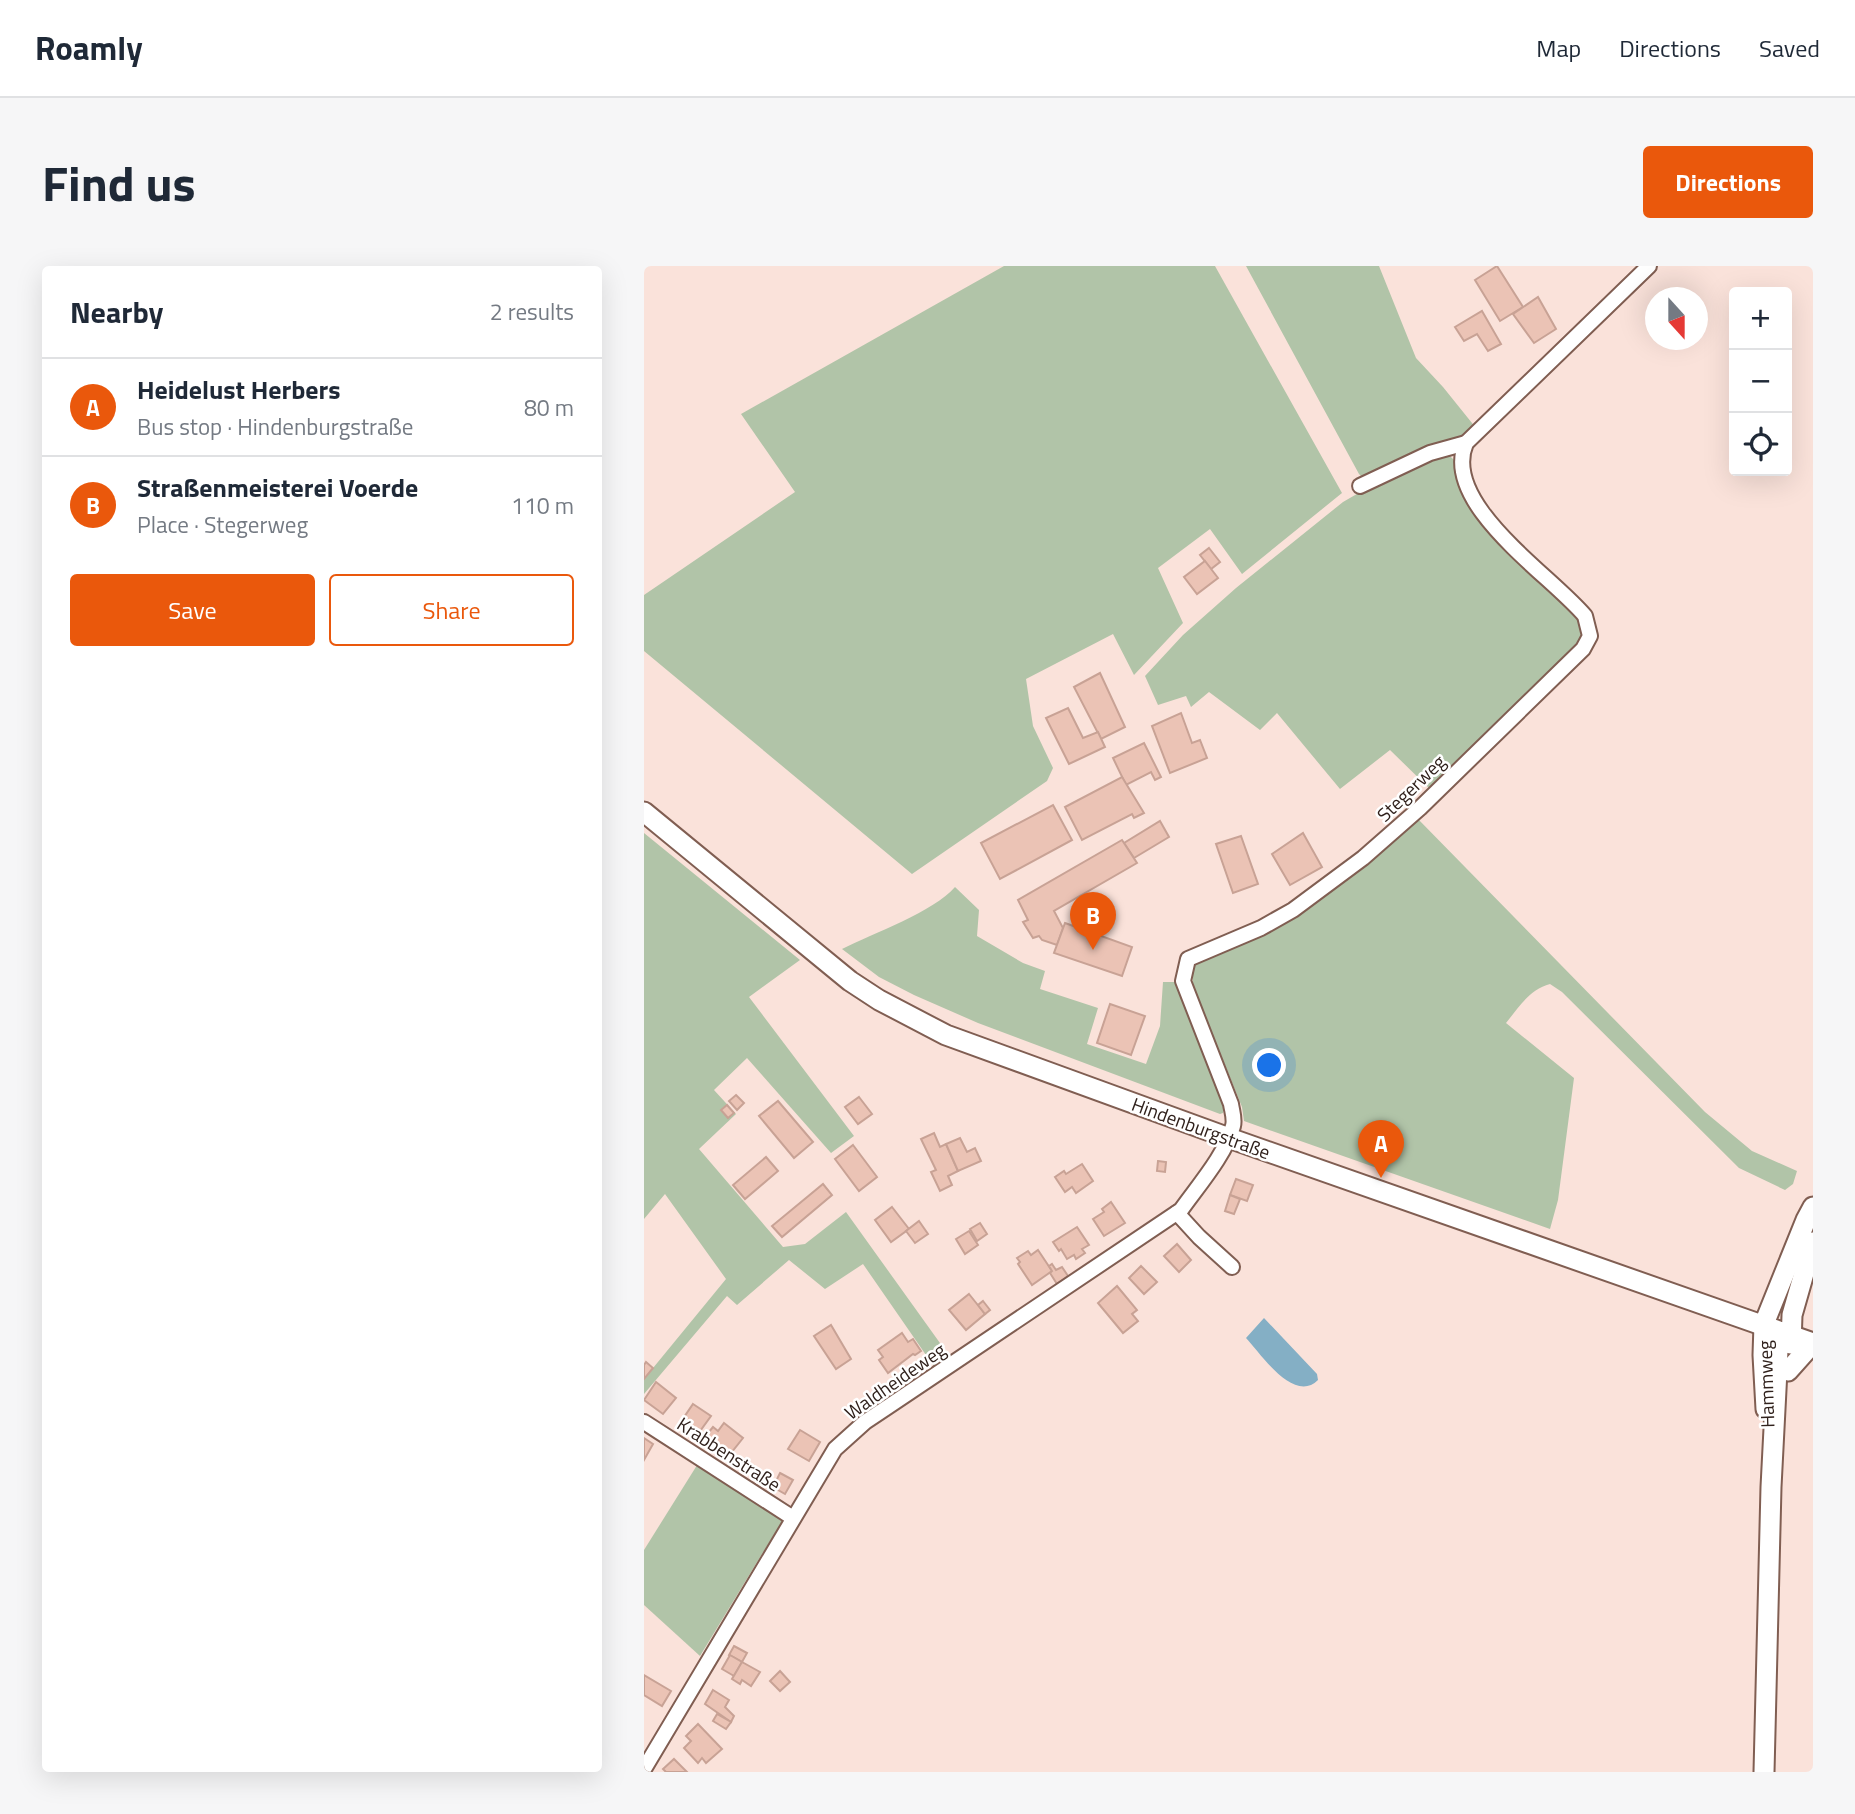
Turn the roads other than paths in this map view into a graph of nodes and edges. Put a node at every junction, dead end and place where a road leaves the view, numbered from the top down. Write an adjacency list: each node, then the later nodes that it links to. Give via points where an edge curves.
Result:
1 (1649, 266): 2 (street)
2 (1466, 443): 3 (street, via 1430,453); 5 (street, Stegerweg, via 1461,456 1463,478 1480,510 1585,616 1590,636 1583,649 1363,858 1293,910 1188,959 1183,981 1231,1104 1234,1123)
3 (1360, 486)
4 (644, 812): 5 (main road, Hindenburgstraße, via 821,959 879,1000 946,1035)
5 (1229, 1138): 7 (street, Waldheideweg); 11 (main road, Hindenburgstraße)
6 (1813, 1207): 11 (main road, Hammweg)
7 (1177, 1213): 10 (street); 16 (street, Waldheideweg, via 865,1422 835,1449)
8 (1813, 1222): 11 (main road, Hammweg, via 1783,1297)
9 (1813, 1242): 11 (main road, Hammweg, via 1792,1315)
10 (1232, 1267)
11 (1777, 1330): 12 (main road, Hindenburgstraße); 13 (main road, Hammweg); 15 (main road, Hammweg, via 1763,1355)
12 (1813, 1343): 13 (main road, Hammweg)
13 (1788, 1371): 15 (main road, Hammweg)
14 (644, 1422): 16 (street, Krabbenstraße)
15 (1772, 1487): 18 (main road, Hammweg)
16 (793, 1518): 17 (street, Waldheideweg)
17 (644, 1769)
18 (1764, 1772)

